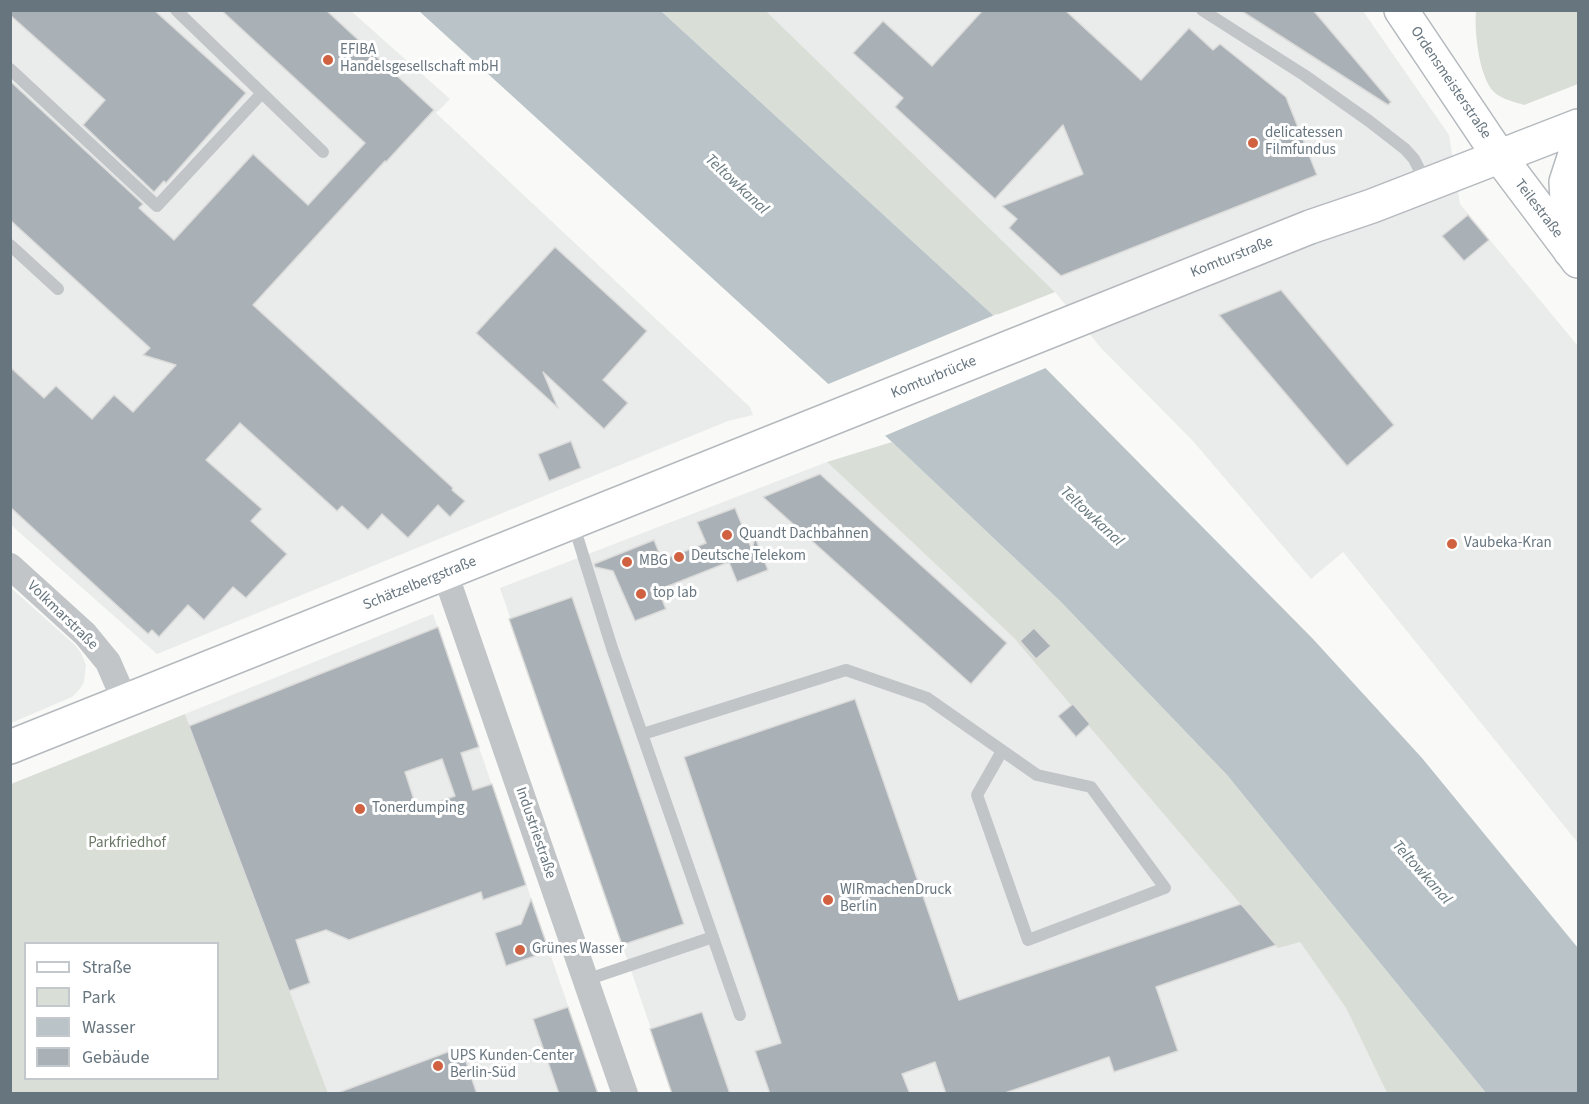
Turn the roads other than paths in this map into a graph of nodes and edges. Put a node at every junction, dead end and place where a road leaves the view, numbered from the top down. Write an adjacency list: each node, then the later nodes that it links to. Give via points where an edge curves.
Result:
1 (176, 10): 5 (lane)
2 (1202, 10): 10 (lane, via 1304,75 1405,148)
3 (1401, 10): 9 (street, Ordensmeisterstraße)
4 (10, 69): 5 (lane, via 157,206)
5 (262, 93): 8 (lane)
6 (1578, 126): 9 (street, Komturstraße)
7 (1578, 145): 12 (street, via 1566,182)
8 (323, 152)
9 (1499, 156): 10 (street, Komturstraße); 12 (street, Teilestraße)
10 (1426, 184): 14 (street, Komturstraße)
11 (10, 245): 13 (lane)
12 (1574, 256)
13 (58, 289)
14 (1039, 336): 15 (street, Komturbrücke)
15 (829, 421): 16 (street, Schätzelbergstraße)
16 (573, 523): 18 (street, Schätzelbergstraße); 20 (lane)
17 (10, 566): 19 (street, Volkmarstraße, via 85,634 108,662)
18 (445, 573): 19 (street, Schätzelbergstraße); 24 (street, Industriestraße)
19 (125, 701): 21 (street, Schätzelbergstraße)
20 (642, 734): 22 (lane, via 846,670 927,698); 23 (lane)
21 (10, 747)
22 (1002, 751): 22 (lane, via 1037,775 1091,787 1165,888 1028,940 977,795)
23 (713, 938): 24 (lane); 25 (lane)
24 (586, 980): 26 (street, Industriestraße)
25 (740, 1015)
26 (625, 1094)

